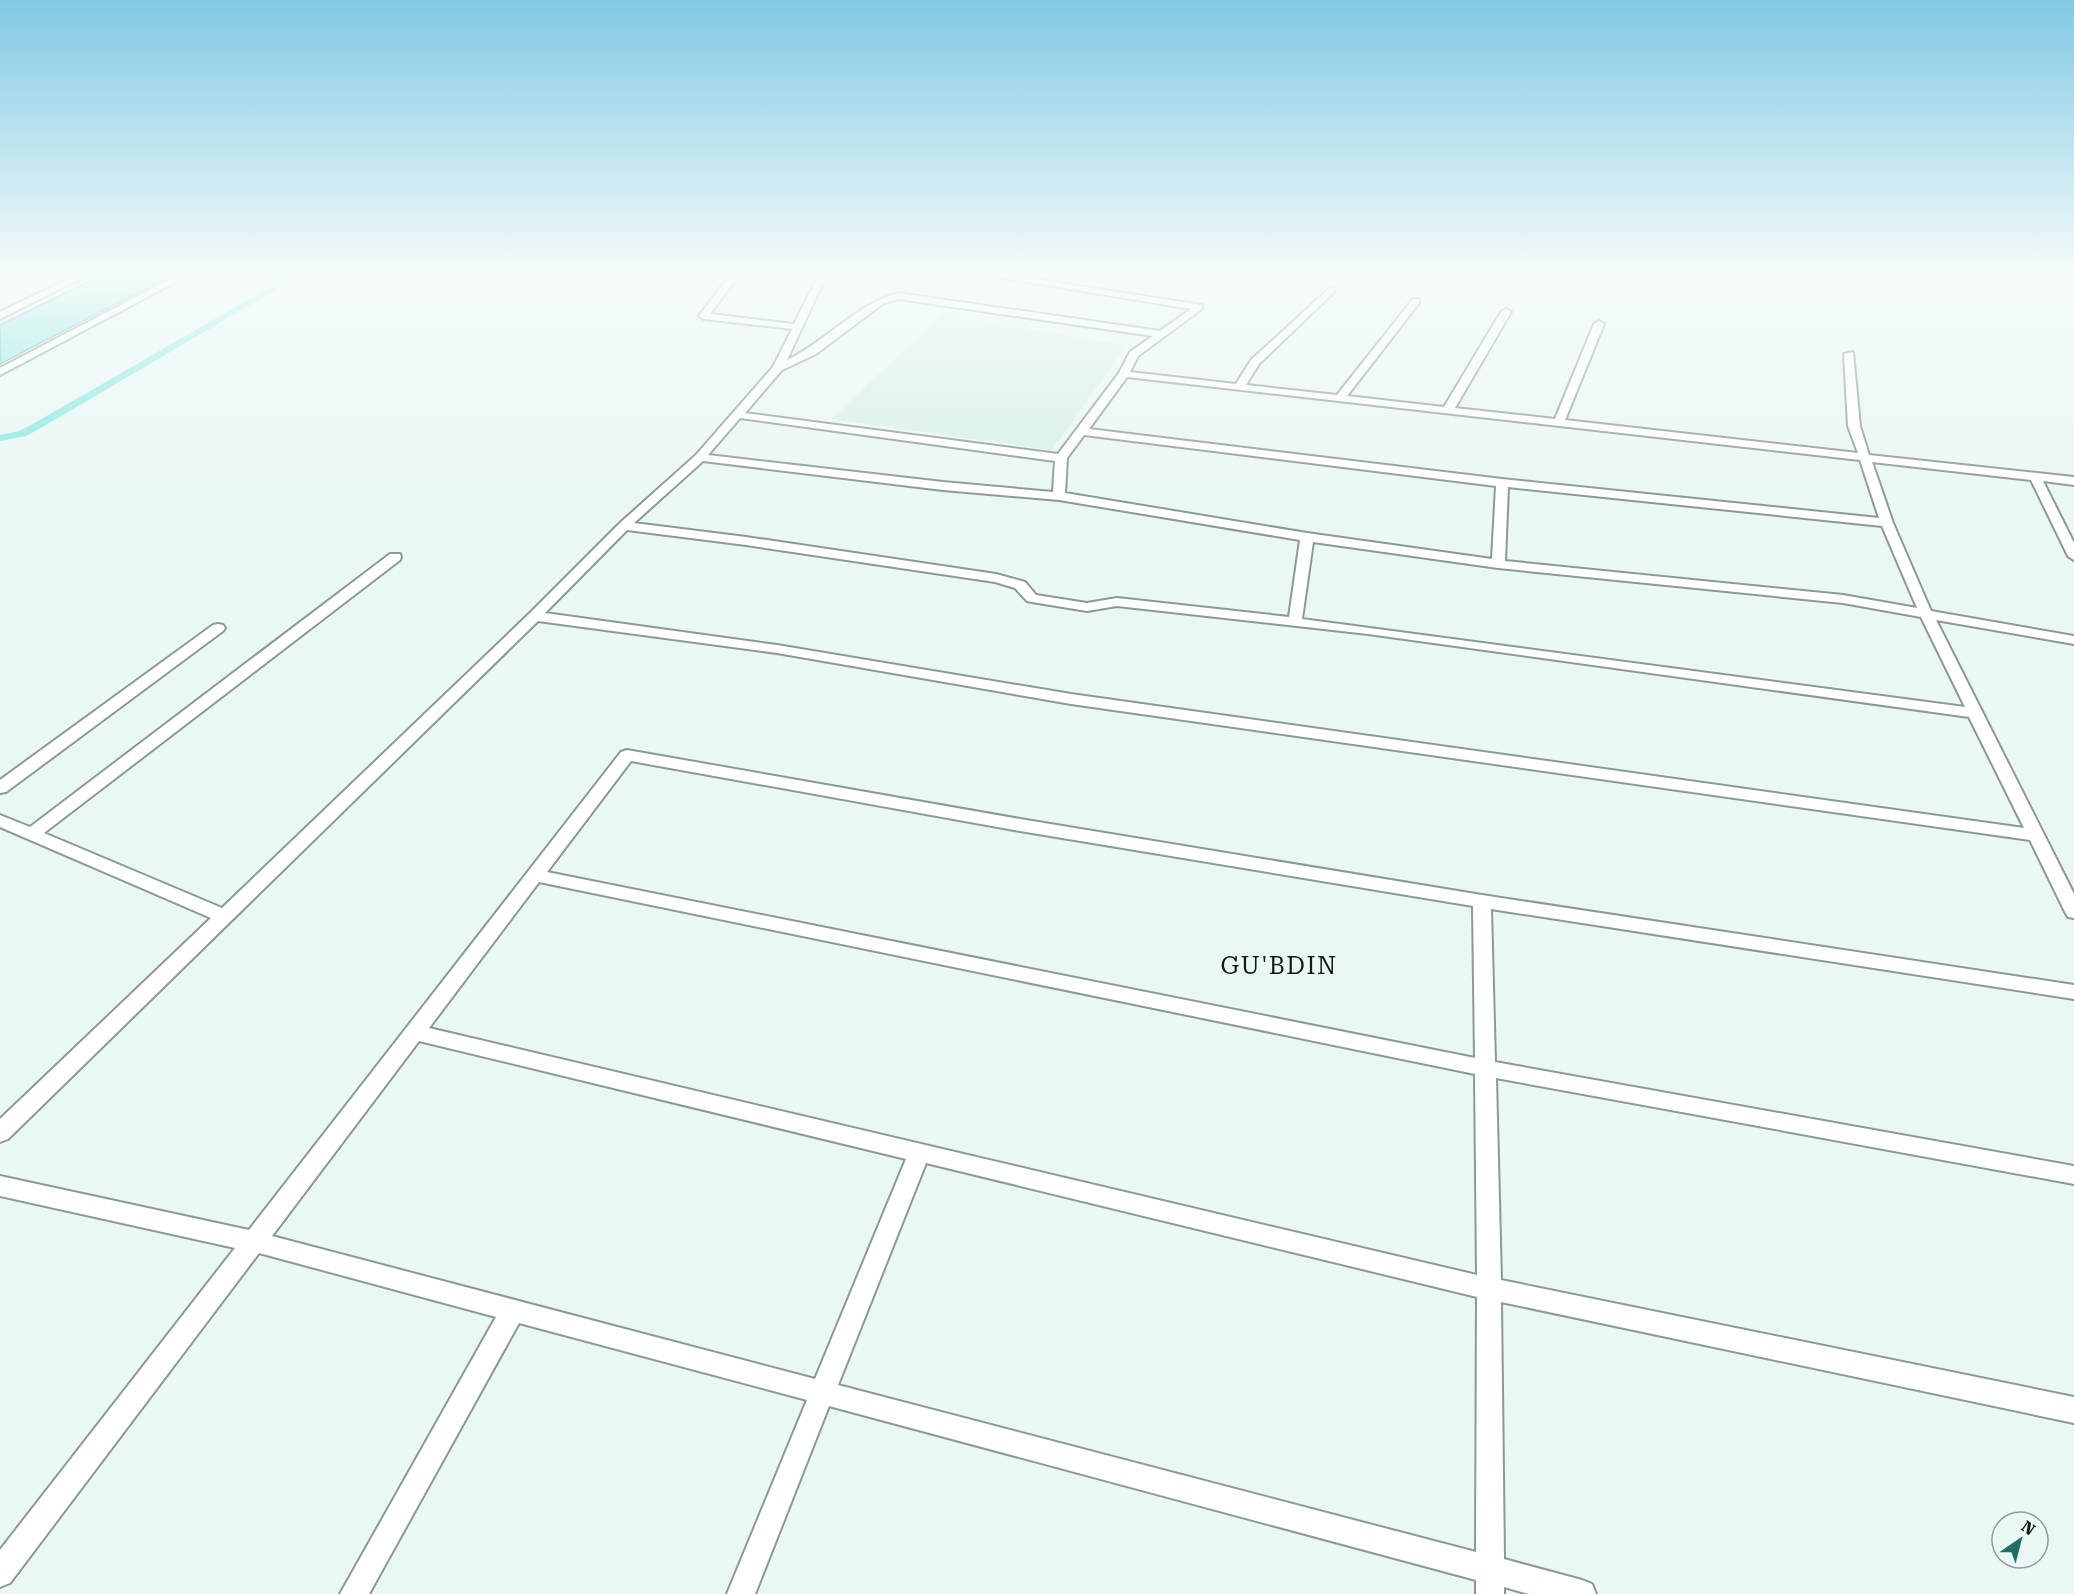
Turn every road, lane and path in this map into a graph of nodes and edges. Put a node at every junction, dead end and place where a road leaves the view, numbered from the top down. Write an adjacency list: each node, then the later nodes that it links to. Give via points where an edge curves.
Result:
1 (45, 348): 11 (street)
2 (788, 348): 10 (street)
3 (816, 348): 10 (street)
4 (1142, 348): 12 (street, via 1134,354)
5 (1269, 348): 13 (street)
6 (1379, 348): 14 (street)
7 (1484, 348): 15 (street)
8 (1589, 348): 17 (street)
9 (1849, 354): 19 (street, via 1854,426)
10 (778, 368): 16 (street)
11 (0, 372)
12 (1124, 374): 13 (street); 18 (street)
13 (1240, 386): 14 (street)
14 (1340, 398): 15 (street)
15 (1448, 410): 17 (street)
16 (738, 415): 20 (street); 21 (street)
17 (1559, 422): 19 (street)
18 (1081, 431): 21 (street); 24 (street)
19 (1866, 456): 22 (street); 26 (street)
20 (700, 457): 25 (street); 27 (street)
21 (1061, 458): 25 (street)
22 (2035, 476): 23 (street); 29 (street)
23 (2074, 481)
24 (1502, 483): 26 (street); 31 (street)
25 (1059, 496): 28 (street)
26 (1887, 523): 32 (street)
27 (624, 526): 33 (street); 34 (street, via 996,578 1020,585 1032,598 1088,607 1117,602)
28 (1307, 537): 31 (street); 34 (street)
29 (2074, 556)
30 (395, 557): 40 (street)
31 (1498, 564): 32 (street, via 1844,599)
32 (1926, 614): 36 (street); 37 (street)
33 (535, 615): 41 (street, via 777,649 1071,699); 45 (street)
34 (1295, 622): 37 (street)
35 (218, 628): 38 (street)
36 (2074, 640)
37 (1974, 713): 41 (street)
38 (0, 788)
39 (0, 821): 40 (street)
40 (32, 834): 45 (street)
41 (2034, 835): 44 (street)
42 (534, 875): 43 (street, via 627,755); 47 (street); 48 (street)
43 (1482, 901): 46 (street); 48 (street)
44 (2074, 912)
45 (224, 916): 49 (street)
46 (2074, 992)
47 (415, 1032): 50 (street); 53 (street)
48 (1484, 1068): 51 (street); 54 (street)
49 (0, 1133)
50 (919, 1153): 54 (street); 56 (street)
51 (2074, 1174)
52 (0, 1186): 53 (street)
53 (255, 1242): 55 (street); 58 (street)
54 (1489, 1289): 57 (street); 59 (street)
55 (513, 1311): 56 (street); 60 (street)
56 (822, 1393): 59 (street); 61 (street)
57 (2074, 1410)
58 (0, 1573)
59 (1490, 1582): 62 (street)
60 (354, 1594)
61 (741, 1594)
62 (1582, 1594)

